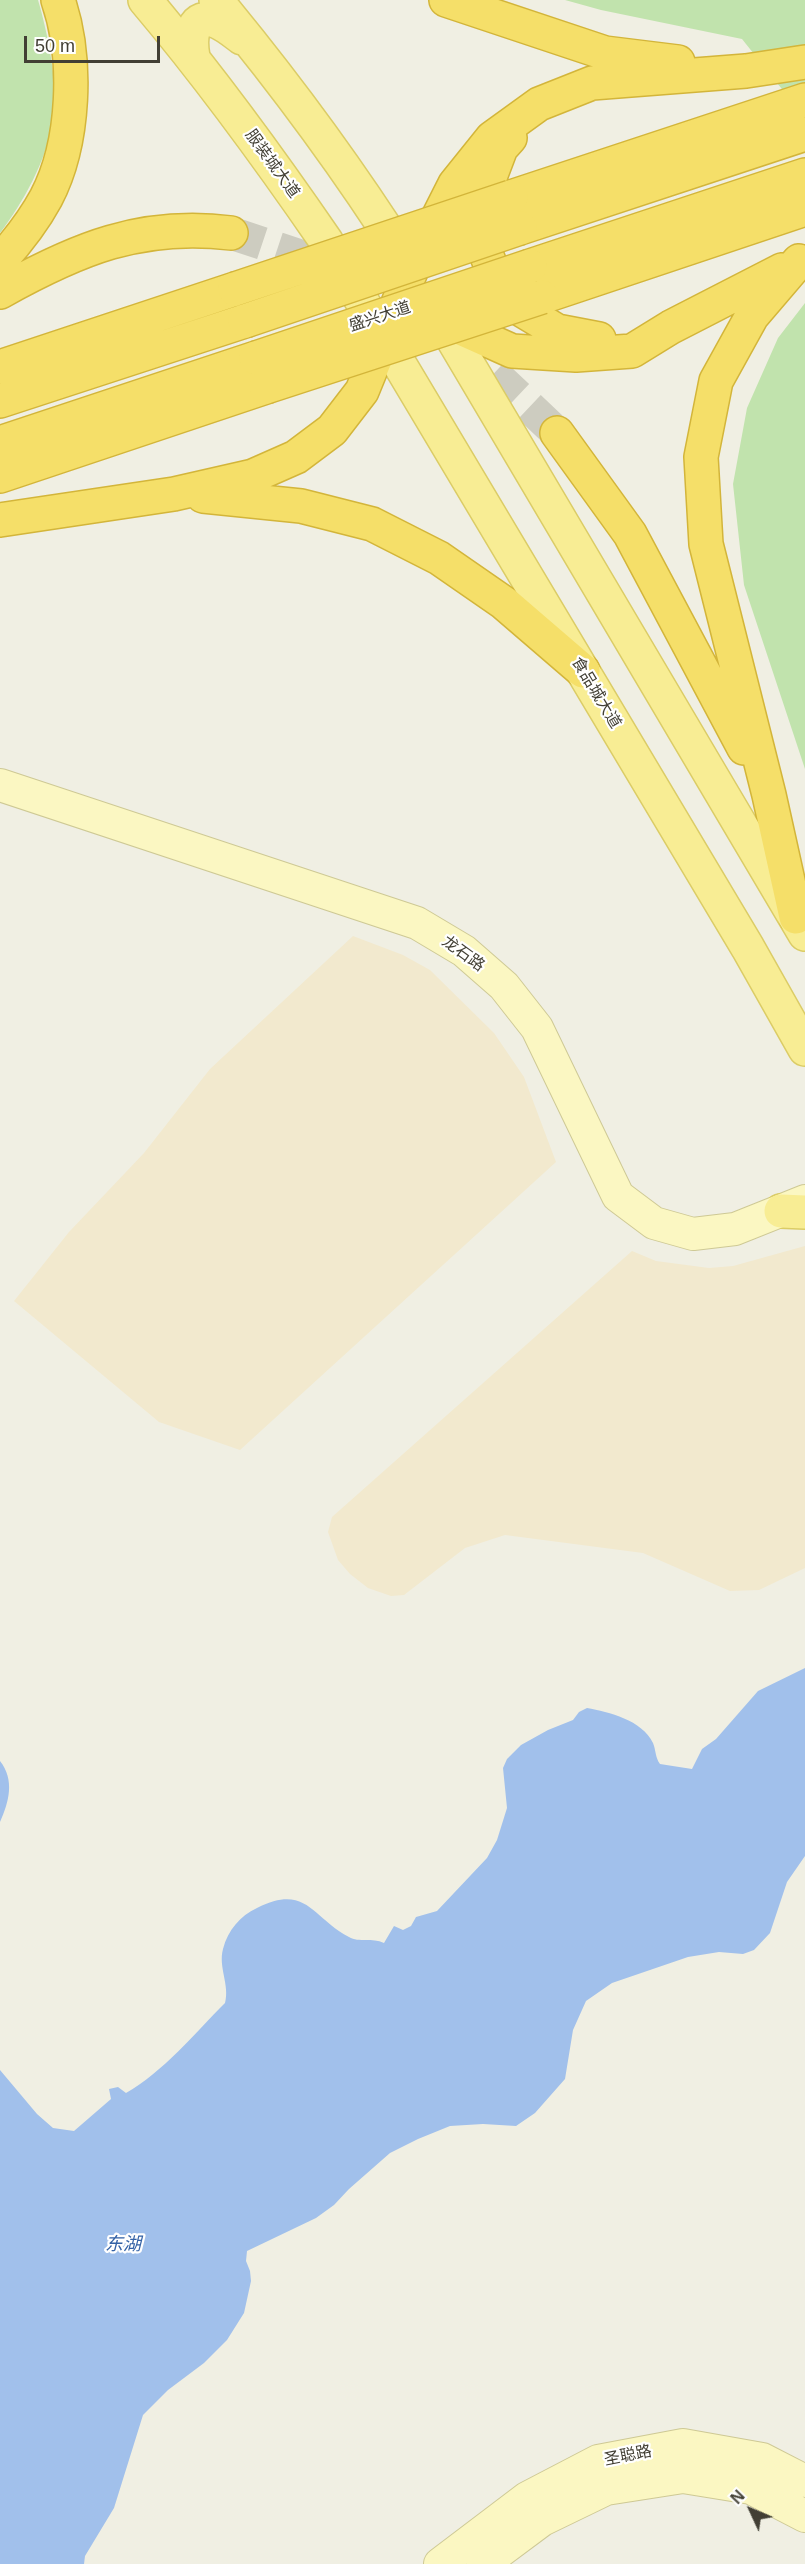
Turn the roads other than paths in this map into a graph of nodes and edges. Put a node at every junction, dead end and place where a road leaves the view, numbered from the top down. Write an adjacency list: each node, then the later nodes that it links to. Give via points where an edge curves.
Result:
1 (58, 0): 17 (highway, via 70,63 62,156 47,196 25,233)
2 (144, 0): 6 (main road, 服装城大道)
3 (216, 0): 5 (main road)
4 (446, 0): 8 (highway, via 605,53)
5 (254, 45): 6 (main road, via 208,19 192,30); 18 (main road, via 378,216)
6 (194, 57): 15 (main road, 服装城大道)
7 (805, 62): 8 (highway)
8 (746, 70): 10 (highway, via 592,83)
9 (805, 100): 23 (highway, bridge)
10 (539, 104): 18 (highway, via 492,138 455,184); 21 (highway, via 501,148 481,201 481,242 496,279 522,310 557,331 617,343)
11 (805, 134): 25 (highway, bridge)
12 (805, 175): 24 (highway, 盛兴大道, bridge, via 530,266)
13 (805, 209): 24 (highway, bridge, via 542,297)
14 (231, 233): 19 (highway, via 170,230 126,237 79,252)
15 (327, 241): 18 (highway); 22 (main road, 服装城大道)
16 (802, 259): 21 (highway); 33 (highway, via 752,316 716,381 701,458 706,544)
17 (0, 261)
18 (407, 281): 20 (highway); 22 (highway)
19 (0, 292)
20 (444, 322): 21 (highway, via 512,351 576,354 632,351); 34 (main road)
21 (671, 327)
22 (384, 338): 29 (highway, via 362,391 332,430 296,457 253,476); 31 (main road, 食品城大道)
23 (0, 367)
24 (261, 373): 27 (highway, 盛兴大道); 28 (highway)
25 (0, 401)
26 (557, 433): 33 (highway, via 630,534)
27 (0, 443)
28 (0, 476)
29 (174, 494): 30 (highway); 31 (highway, via 301,506 372,524 439,558 504,603)
30 (0, 520)
31 (583, 671): 35 (main road, 食品城大道)
32 (0, 785): 36 (street, 龙石路, via 417,923 464,951 504,986 537,1028 618,1196 654,1223 693,1234 735,1229)
33 (769, 795): 34 (highway)
34 (801, 926)
35 (805, 1049)
36 (797, 1208)
37 (805, 2481): 39 (street, 圣聪路, via 762,2459 683,2445 598,2461 527,2498)
38 (805, 2516): 40 (street, 圣聪路, via 751,2488 682,2477 606,2489 542,2520)
39 (440, 2564)
40 (483, 2564)

